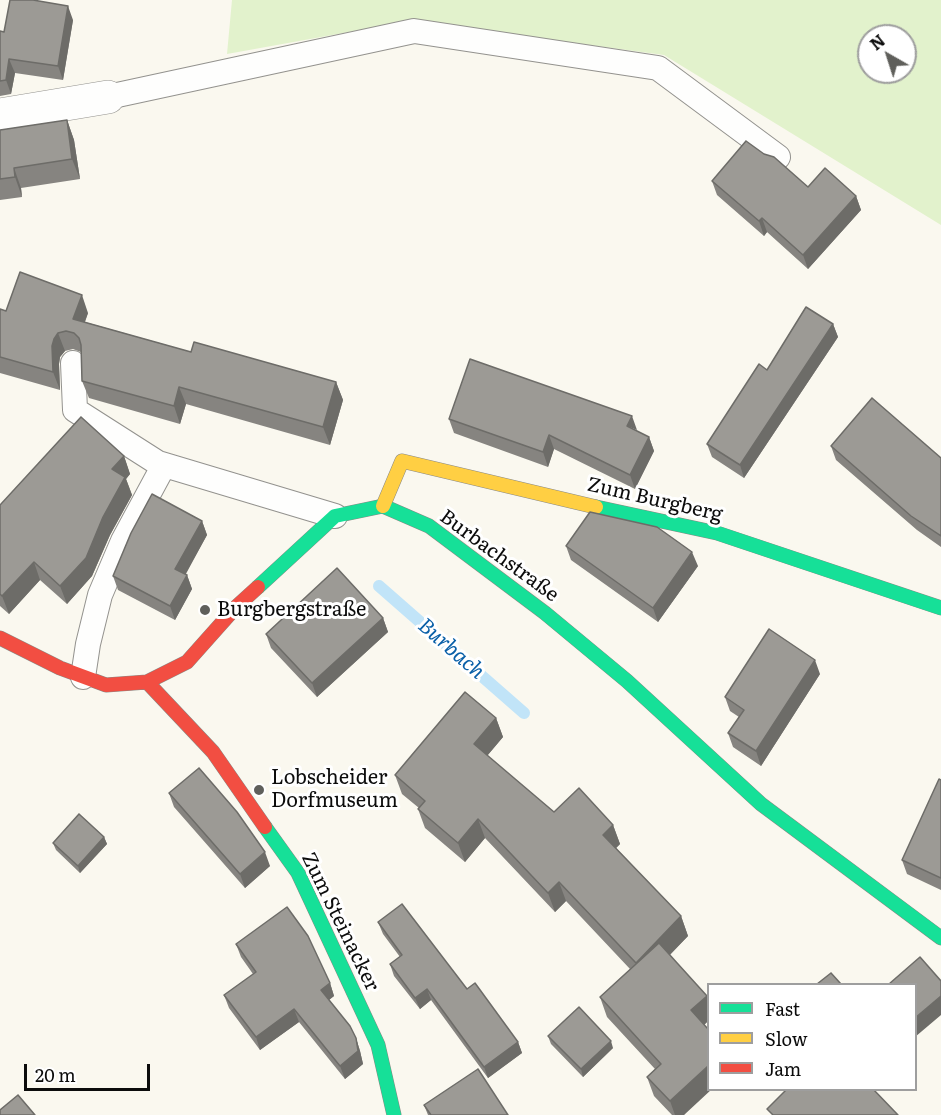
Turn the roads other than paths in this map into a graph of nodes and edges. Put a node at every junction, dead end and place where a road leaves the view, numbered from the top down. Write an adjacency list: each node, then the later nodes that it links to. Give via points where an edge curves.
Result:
1 (108, 97): 2 (street); 3 (lane, via 414,31 658,68)
2 (0, 115)
3 (778, 157)
4 (73, 363): 5 (lane, via 75,410)
5 (164, 465): 7 (lane); 10 (lane, via 123,541 100,595)
6 (383, 506): 7 (street); 8 (street, Zum Burgberg, via 402,461 717,533); 12 (street, Burbachstraße, via 429,526 545,613 627,681 761,804)
7 (334, 516): 11 (street, via 236,607 187,662)
8 (941, 608)
9 (0, 638): 10 (street)
10 (83, 677): 11 (street, via 106,685)
11 (147, 682): 13 (street, Zum Steinacker, via 213,752 298,873 378,1046)
12 (941, 938)
13 (394, 1115)

